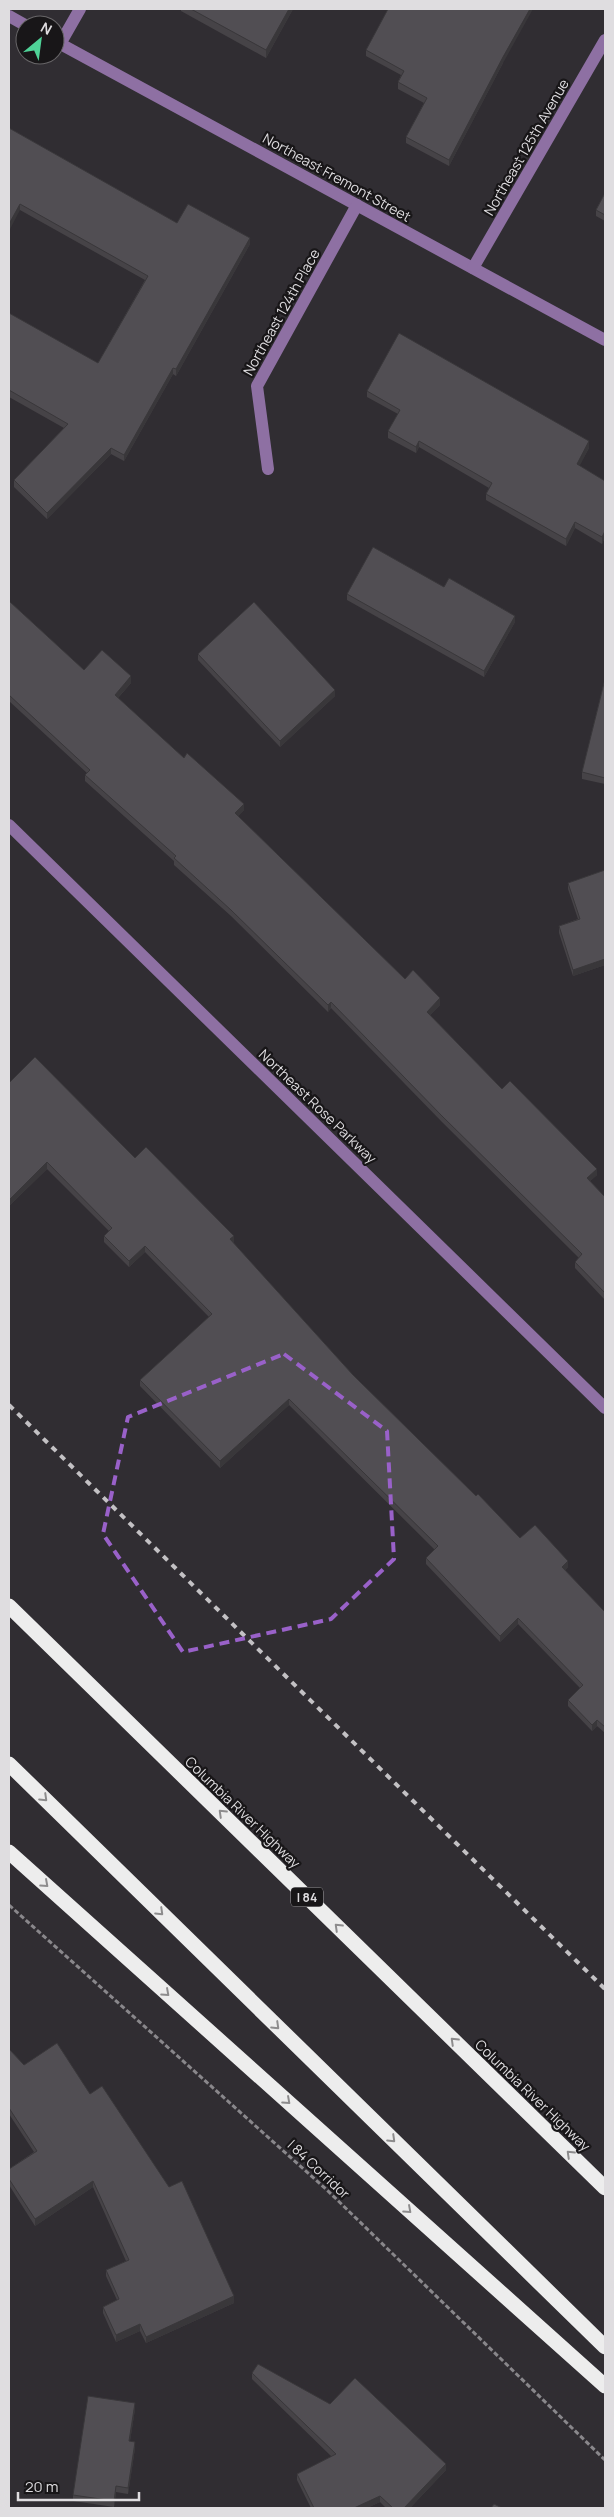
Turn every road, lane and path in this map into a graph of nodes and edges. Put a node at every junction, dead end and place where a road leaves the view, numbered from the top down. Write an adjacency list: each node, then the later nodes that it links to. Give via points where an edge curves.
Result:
1 (80, 9): 2 (street)
2 (65, 32)
3 (605, 40): 6 (street, Northeast 125th Avenue)
4 (65, 46): 5 (street, Northeast Fremont Street)
5 (357, 205): 6 (street, Northeast Fremont Street); 8 (street, Northeast 124th Place, via 257,386)
6 (473, 268): 7 (street, Northeast Fremont Street)
7 (605, 340)
8 (268, 469)
9 (9, 825): 10 (street, Northeast Rose Parkway)
10 (605, 1408)
11 (9, 1606): 15 (highway, Columbia River Highway / I 84, one-way to 11)
12 (9, 1764): 16 (highway, one-way to 16)
13 (9, 1852): 17 (highway, one-way to 17)
14 (9, 1905): 18 (path, I 84 Corridor, via 326,2190)
15 (605, 2188)
16 (605, 2347)
17 (605, 2386)
18 (605, 2460)

